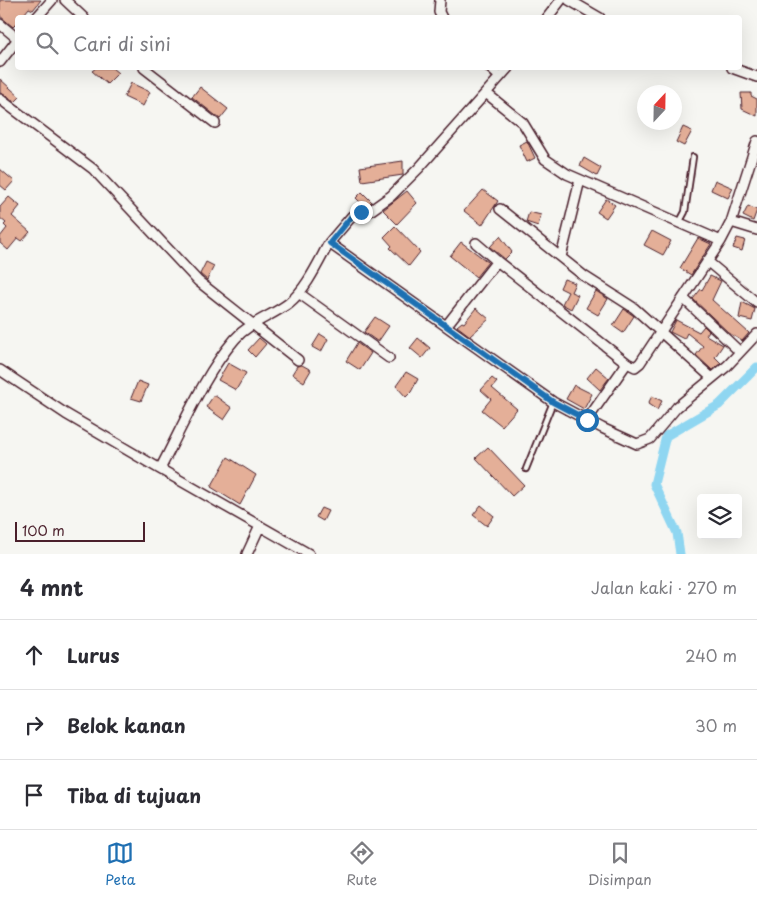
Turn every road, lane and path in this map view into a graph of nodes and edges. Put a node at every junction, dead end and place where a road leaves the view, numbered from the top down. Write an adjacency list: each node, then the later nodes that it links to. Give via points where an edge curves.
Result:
1 (52, 0): 6 (street)
2 (65, 0): 7 (street)
3 (440, 0): 8 (street)
4 (561, 0): 9 (street)
5 (569, 0): 10 (street)
6 (39, 15)
7 (81, 15)
8 (440, 15)
9 (549, 15)
10 (595, 15)
11 (0, 24): 12 (street)
12 (15, 36)
13 (15, 43): 14 (street)
14 (0, 62)
15 (147, 70): 23 (street)
16 (492, 70): 19 (street)
17 (506, 70): 19 (street)
18 (737, 70): 20 (street)
19 (500, 78): 21 (street)
20 (757, 78)
21 (486, 93): 26 (street, via 523,123 545,159); 32 (street, via 391,196 370,211 352,216)
22 (0, 99): 40 (street, via 93,169 198,281)
23 (215, 123)
24 (757, 141): 28 (street)
25 (693, 157): 29 (lane, via 684,212)
26 (580, 180): 29 (street); 34 (street)
27 (500, 210): 34 (street)
28 (731, 222): 30 (street); 31 (street)
29 (679, 223): 31 (street)
30 (757, 230)
31 (721, 241): 36 (street)
32 (330, 243): 37 (street); 41 (street)
33 (476, 243): 35 (street)
34 (561, 257): 42 (street, via 634,308)
35 (497, 261): 41 (street); 47 (street)
36 (707, 261): 38 (street); 39 (street)
37 (300, 294): 40 (street, via 278,311); 45 (street)
38 (683, 298): 42 (street); 44 (street)
39 (757, 303)
40 (251, 324): 46 (street); 52 (street, via 220,360)
41 (446, 326): 50 (street)
42 (660, 334): 47 (street, via 635,367); 49 (street)
43 (757, 334): 44 (street)
44 (740, 352): 49 (street)
45 (389, 358)
46 (298, 360)
47 (626, 363): 51 (street)
48 (0, 370): 52 (street, via 66,414)
49 (712, 378): 51 (street, via 677,407 644,442 629,441)
50 (553, 402): 51 (street); 53 (lane)
51 (587, 420)
52 (160, 469): 54 (street)
53 (526, 469)
54 (260, 526): 55 (street); 56 (street)
55 (247, 554)
56 (308, 554)

